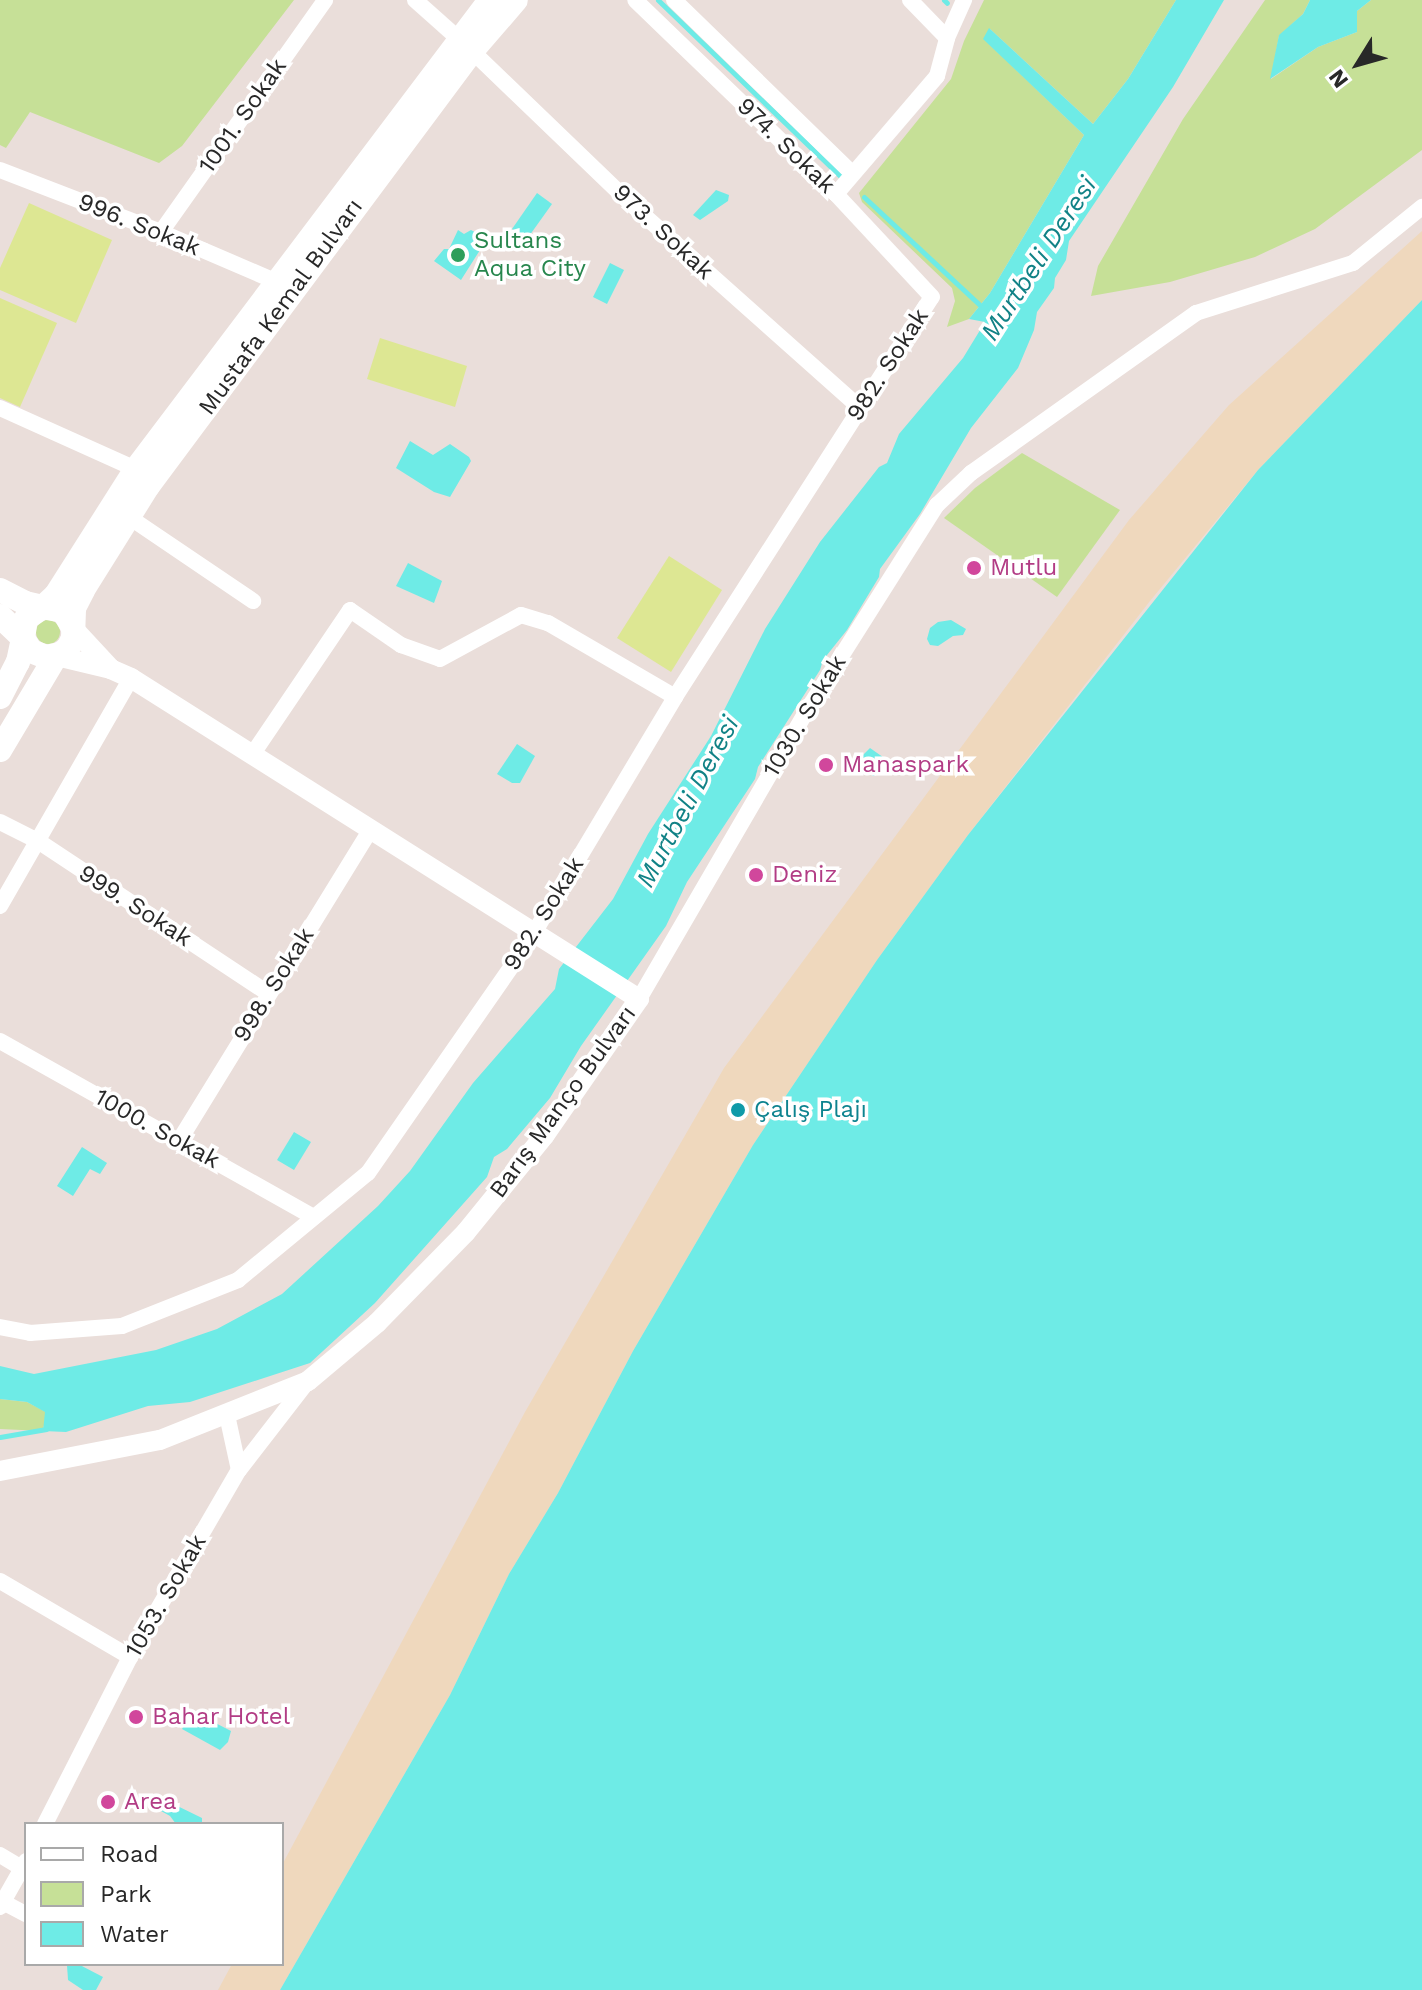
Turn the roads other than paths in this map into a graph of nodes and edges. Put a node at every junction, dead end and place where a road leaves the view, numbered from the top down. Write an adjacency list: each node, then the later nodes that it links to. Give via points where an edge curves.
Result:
1 (325, 0): 15 (street, 1001. Sokak)
2 (415, 0): 10 (street, 973. Sokak)
3 (490, 0): 10 (main road, Mustafa Kemal Bulvarı)
4 (516, 0): 10 (main road, Mustafa Kemal Bulvarı)
5 (635, 0): 13 (street, 974. Sokak)
6 (674, 0): 12 (street)
7 (910, 0): 9 (street)
8 (964, 0): 9 (street)
9 (947, 38): 12 (street, via 937,76)
10 (465, 45): 16 (main road, Mustafa Kemal Bulvarı); 19 (street, 973. Sokak, via 652,223); 21 (main road, Mustafa Kemal Bulvarı)
11 (0, 170): 15 (street, 996. Sokak)
12 (852, 173): 13 (street)
13 (836, 194): 17 (street, 974. Sokak)
14 (1422, 207): 41 (street, 1030. Sokak, via 1353,263 1196,313 997,454 937,505 811,704)
15 (161, 232): 16 (street, 996. Sokak)
16 (277, 282): 20 (main road, Mustafa Kemal Bulvarı)
17 (932, 297): 19 (street, 982. Sokak)
18 (0, 408): 20 (street)
19 (860, 408): 32 (street, 982. Sokak)
20 (136, 469): 24 (main road, Mustafa Kemal Bulvarı, via 56,595)
21 (129, 517): 23 (street); 26 (main road, Mustafa Kemal Bulvarı, via 83,590 74,608)
22 (0, 590): 24 (main road)
23 (253, 601)
24 (43, 607): 26 (main road, via 63,611); 27 (main road, via 26,619)
25 (0, 616): 27 (main road)
26 (73, 628): 28 (main road, via 68,648); 29 (street, Barış Manço Bulvarı)
27 (23, 638): 28 (main road, via 36,654); 31 (main road, via 18,662)
28 (56, 656): 29 (street, Barış Manço Bulvarı); 33 (main road)
29 (111, 669): 30 (street, Barış Manço Bulvarı)
30 (131, 678): 34 (street, Barış Manço Bulvarı); 37 (street)
31 (0, 697)
32 (675, 697): 34 (street, via 548,623 521,615 440,659 401,645 350,610); 39 (street, 982. Sokak)
33 (0, 750)
34 (252, 755): 36 (street, Barış Manço Bulvarı)
35 (0, 822): 37 (street, 999. Sokak)
36 (370, 830): 39 (street, Barış Manço Bulvarı); 40 (street, 998. Sokak)
37 (38, 841): 38 (street); 40 (street, 999. Sokak)
38 (0, 906)
39 (535, 932): 41 (street, Barış Manço Bulvarı); 44 (street, 982. Sokak, via 368,1173)
40 (268, 993): 43 (street, 998. Sokak)
41 (639, 999): 46 (street, Barış Manço Bulvarı, via 544,1136 466,1232 377,1323)
42 (0, 1041): 43 (street, 1000. Sokak)
43 (179, 1141): 44 (street, 1000. Sokak)
44 (314, 1217): 45 (street, 982. Sokak, via 238,1280 122,1326 30,1333)
45 (0, 1327)
46 (308, 1381): 47 (street, Barış Manço Bulvarı); 48 (street, 1053. Sokak)
47 (227, 1415): 48 (street); 49 (street, Barış Manço Bulvarı, via 160,1440)
48 (239, 1470): 51 (street, 1053. Sokak)
49 (0, 1471)
50 (0, 1581): 51 (street)
51 (130, 1657): 52 (street, 1053. Sokak)
52 (46, 1822)
53 (0, 1855): 54 (street)
54 (24, 1864): 55 (street)
55 (1, 1905): 56 (street)
56 (24, 1913)

